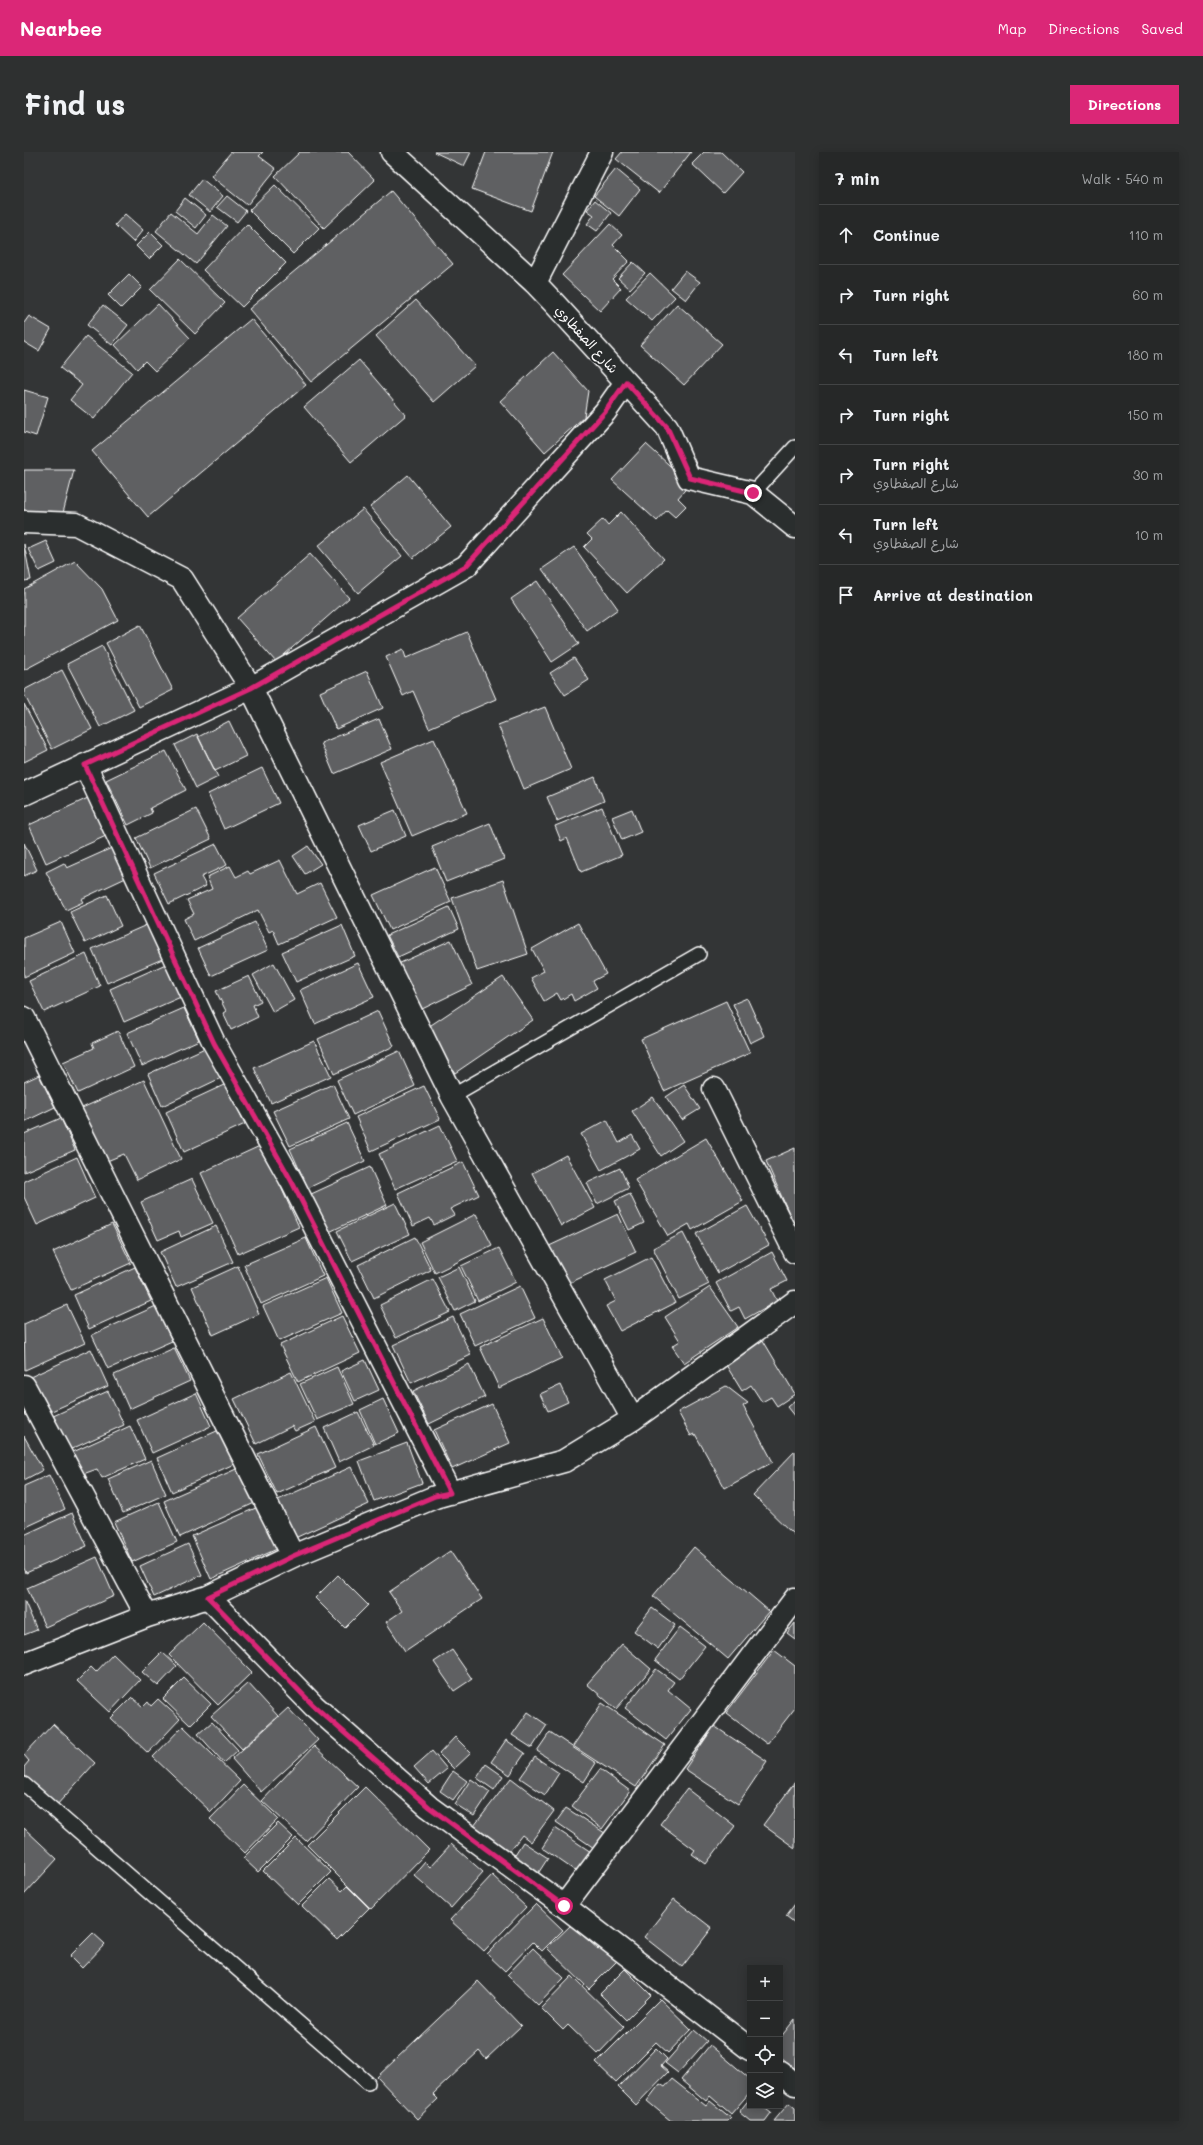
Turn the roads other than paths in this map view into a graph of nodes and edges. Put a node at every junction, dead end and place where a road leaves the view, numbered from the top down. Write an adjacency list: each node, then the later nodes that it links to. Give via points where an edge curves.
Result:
1 (392, 152): 3 (street, شارع الصفطاوي)
2 (602, 152): 3 (street)
3 (535, 283): 4 (street, شارع الصفطاوي)
4 (626, 382): 6 (street, شارع الصفطاوي, via 667,427 690,478); 9 (street, via 605,412 466,566)
5 (795, 447): 6 (lane)
6 (753, 493): 8 (street, شارع الصفطاوي)
7 (24, 522): 9 (street, via 76,524 182,579)
8 (795, 527)
9 (251, 688): 10 (street); 15 (street)
10 (85, 765): 11 (street); 20 (street, via 214,1043 292,1182)
11 (24, 794)
12 (699, 954): 15 (lane)
13 (24, 1018): 21 (street)
14 (714, 1089): 16 (street)
15 (452, 1096): 19 (street)
16 (795, 1252)
17 (795, 1302): 19 (street)
18 (24, 1386): 24 (street)
19 (633, 1419): 20 (street, via 564,1461)
20 (450, 1493): 21 (street, via 435,1496)
21 (293, 1556): 22 (street)
22 (208, 1597): 24 (street); 27 (street, via 314,1706 429,1807)
23 (795, 1599): 27 (street)
24 (147, 1616): 25 (street)
25 (24, 1664)
26 (24, 1784): 30 (lane)
27 (564, 1906): 28 (street)
28 (747, 2047)
29 (781, 2073): 31 (street)
30 (368, 2083)
31 (795, 2084)

